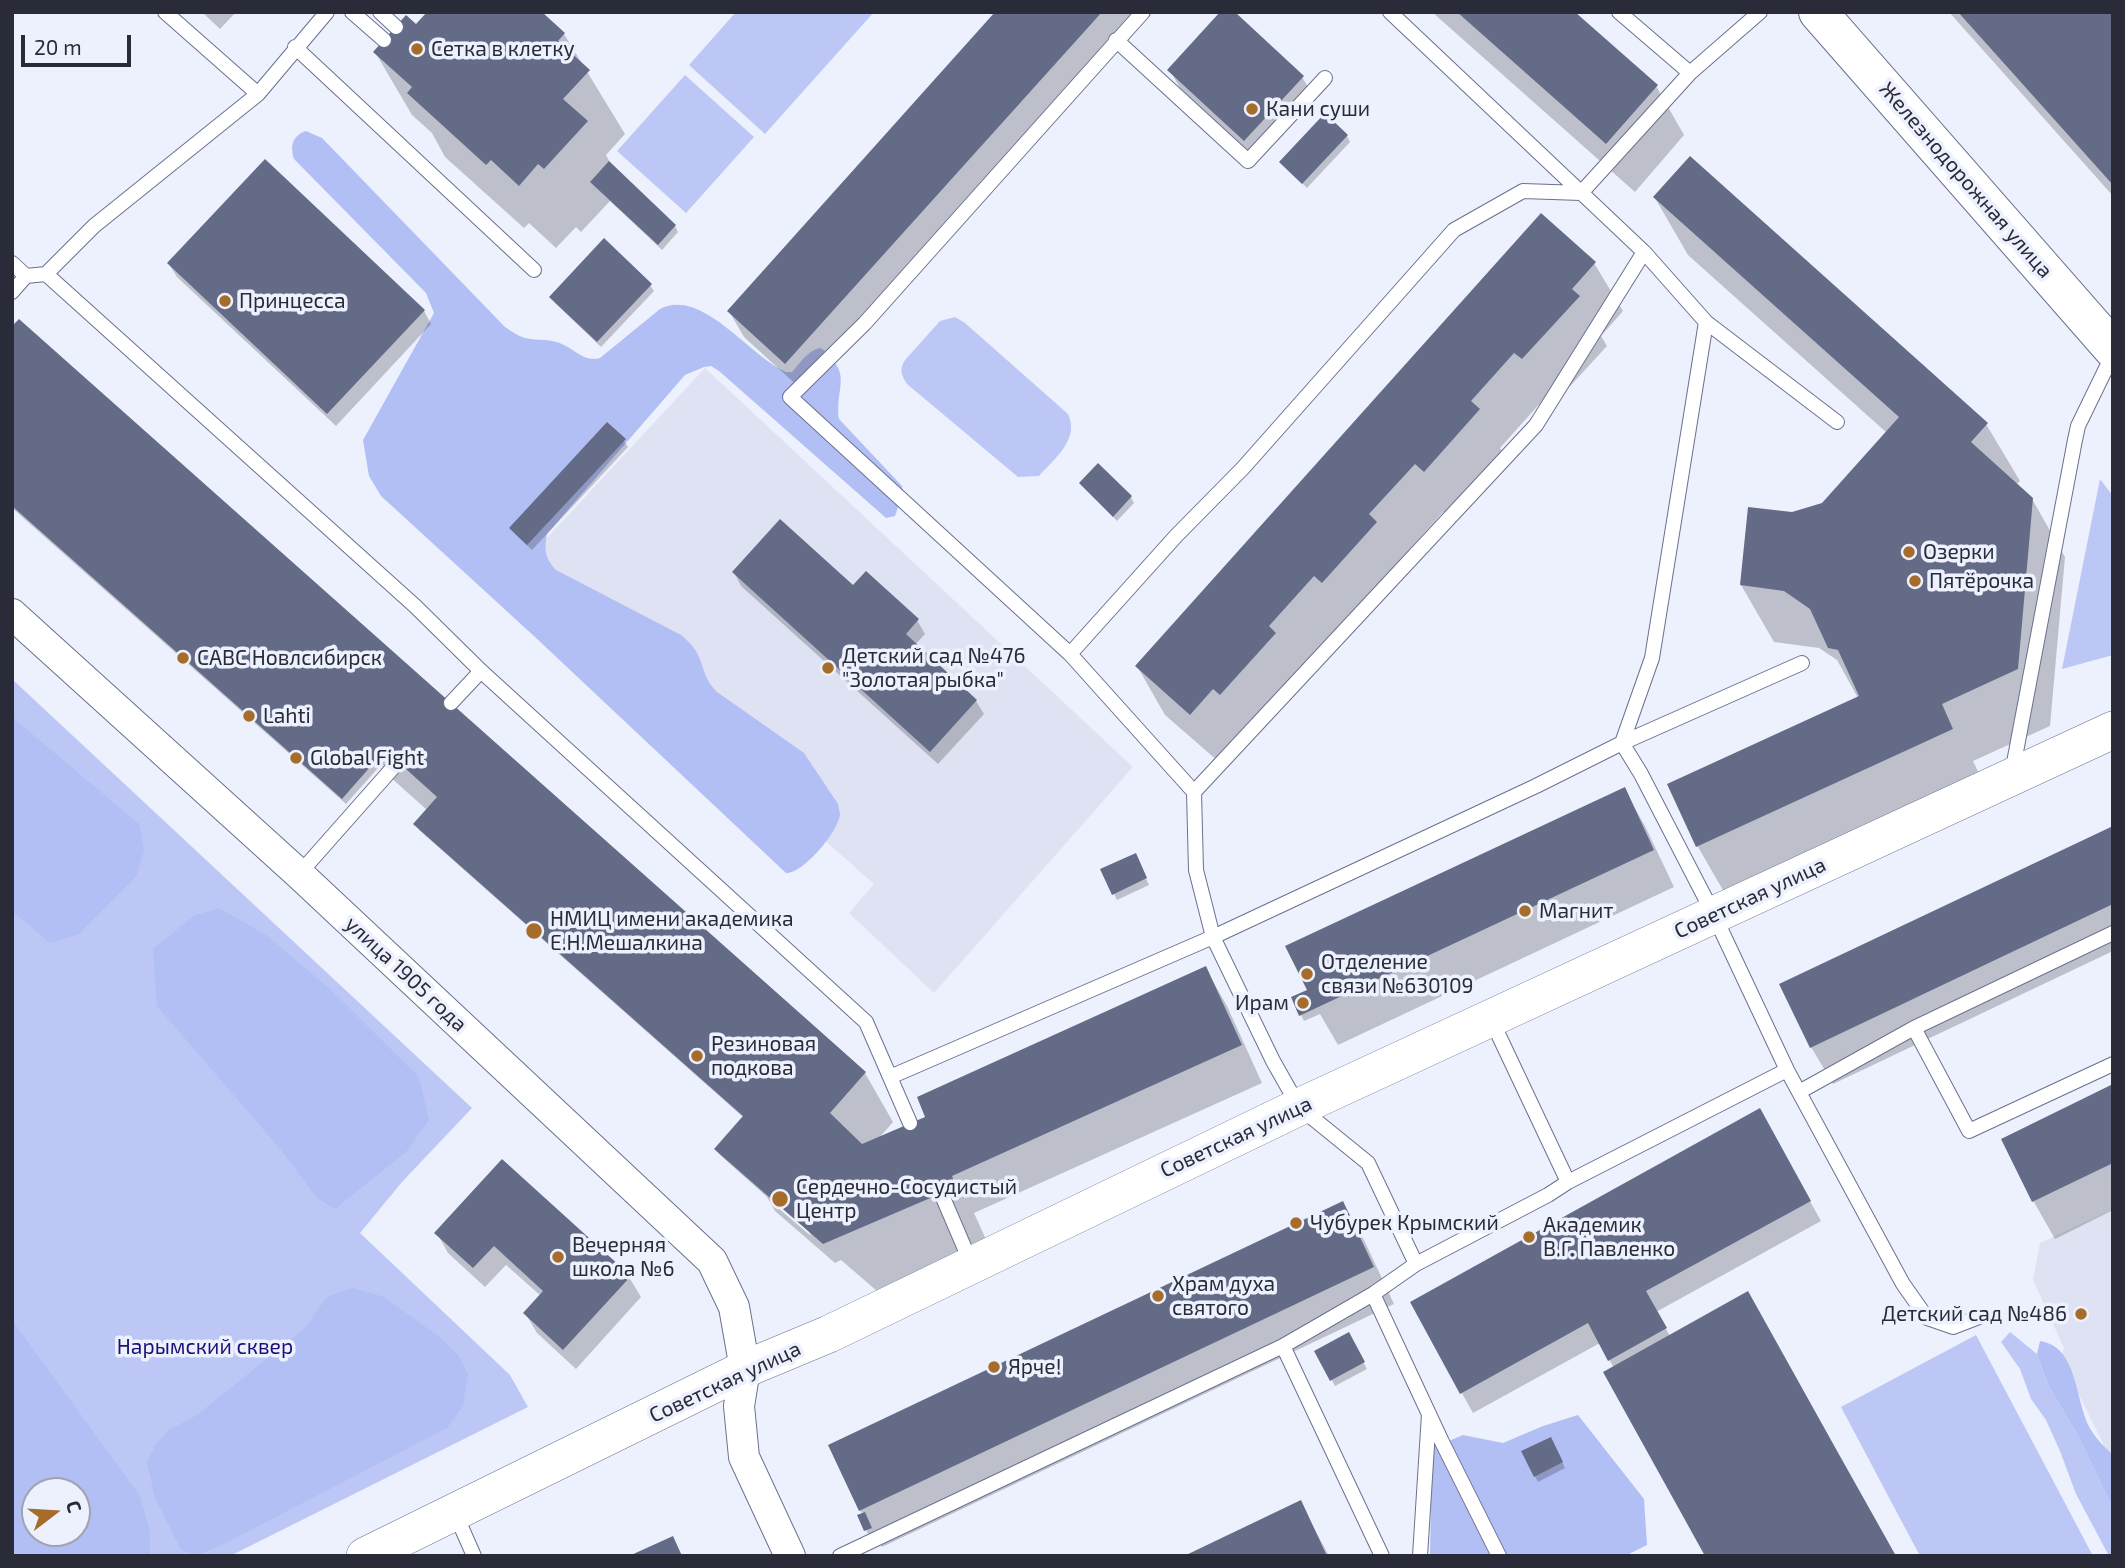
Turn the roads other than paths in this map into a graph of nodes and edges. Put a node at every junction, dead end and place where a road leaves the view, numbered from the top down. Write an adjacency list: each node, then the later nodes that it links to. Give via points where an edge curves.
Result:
1 (164, 12): 16 (lane)
2 (327, 12): 13 (lane)
3 (352, 12): 11 (lane)
4 (380, 12): 10 (lane)
5 (1143, 12): 12 (lane)
6 (1390, 12): 17 (lane)
7 (1619, 12): 14 (lane)
8 (1760, 12): 14 (lane)
9 (1818, 12): 25 (main road, Железнодорожная улица)
10 (396, 27)
11 (384, 40)
12 (1116, 40): 15 (lane, via 1248,160); 28 (lane, via 865,323 790,397)
13 (295, 47): 16 (lane); 20 (lane)
14 (1690, 74): 17 (lane)
15 (1325, 78)
16 (258, 94): 21 (lane, via 94,226)
17 (1581, 193): 18 (lane); 28 (lane, via 1523,191 1454,230)
18 (1644, 252): 24 (lane); 36 (lane, via 1536,425)
19 (12, 264): 22 (lane)
20 (534, 270)
21 (46, 274): 22 (lane); 30 (lane, via 415,606)
22 (26, 276): 23 (lane)
23 (12, 292)
24 (1706, 322): 26 (lane); 33 (lane, via 1652,658)
25 (2113, 351): 35 (lane, via 2074,440)
26 (1837, 422)
27 (12, 614): 37 (street, улица 1905 года)
28 (1070, 654): 36 (lane)
29 (1802, 663): 33 (lane)
30 (481, 671): 31 (lane); 45 (lane, via 866,1022)
31 (451, 703)
32 (2113, 730): 35 (street, Советская улица)
33 (1622, 743): 38 (lane); 40 (lane)
34 (398, 762): 37 (lane)
35 (2012, 776): 38 (street, Советская улица)
36 (1194, 792): 40 (lane, via 1196,870)
37 (299, 874): 56 (street, улица 1905 года, via 712,1261 734,1307)
38 (1714, 915): 41 (street, Советская улица); 44 (lane)
39 (2113, 933): 42 (lane)
40 (1213, 937): 45 (lane); 47 (lane)
41 (1491, 1019): 47 (street, Советская улица); 49 (lane)
42 (1914, 1028): 43 (lane, via 1969,1131); 46 (lane)
43 (2113, 1064)
44 (1787, 1070): 46 (lane); 49 (lane)
45 (890, 1077): 48 (lane)
46 (1799, 1092): 54 (lane, via 1903,1284 1927,1318 1953,1327)
47 (1299, 1107): 51 (street, Советская улица); 52 (lane, via 1368,1163)
48 (910, 1123)
49 (1568, 1182): 52 (lane)
50 (941, 1193): 51 (lane)
51 (971, 1263): 56 (street, Советская улица, via 828,1334)
52 (1416, 1264): 53 (lane)
53 (1373, 1294): 55 (lane); 57 (lane)
54 (1979, 1317)
55 (1283, 1346): 62 (lane); 63 (lane)
56 (745, 1369): 58 (street, Советская улица); 61 (street, улица 1905 года, via 739,1406 744,1457)
57 (1429, 1412): 64 (lane); 65 (lane)
58 (455, 1513): 59 (street, Советская улица); 60 (lane)
59 (365, 1556)
60 (474, 1556)
61 (790, 1556)
62 (840, 1556)
63 (1381, 1556)
64 (1420, 1556)
65 (1499, 1556)

